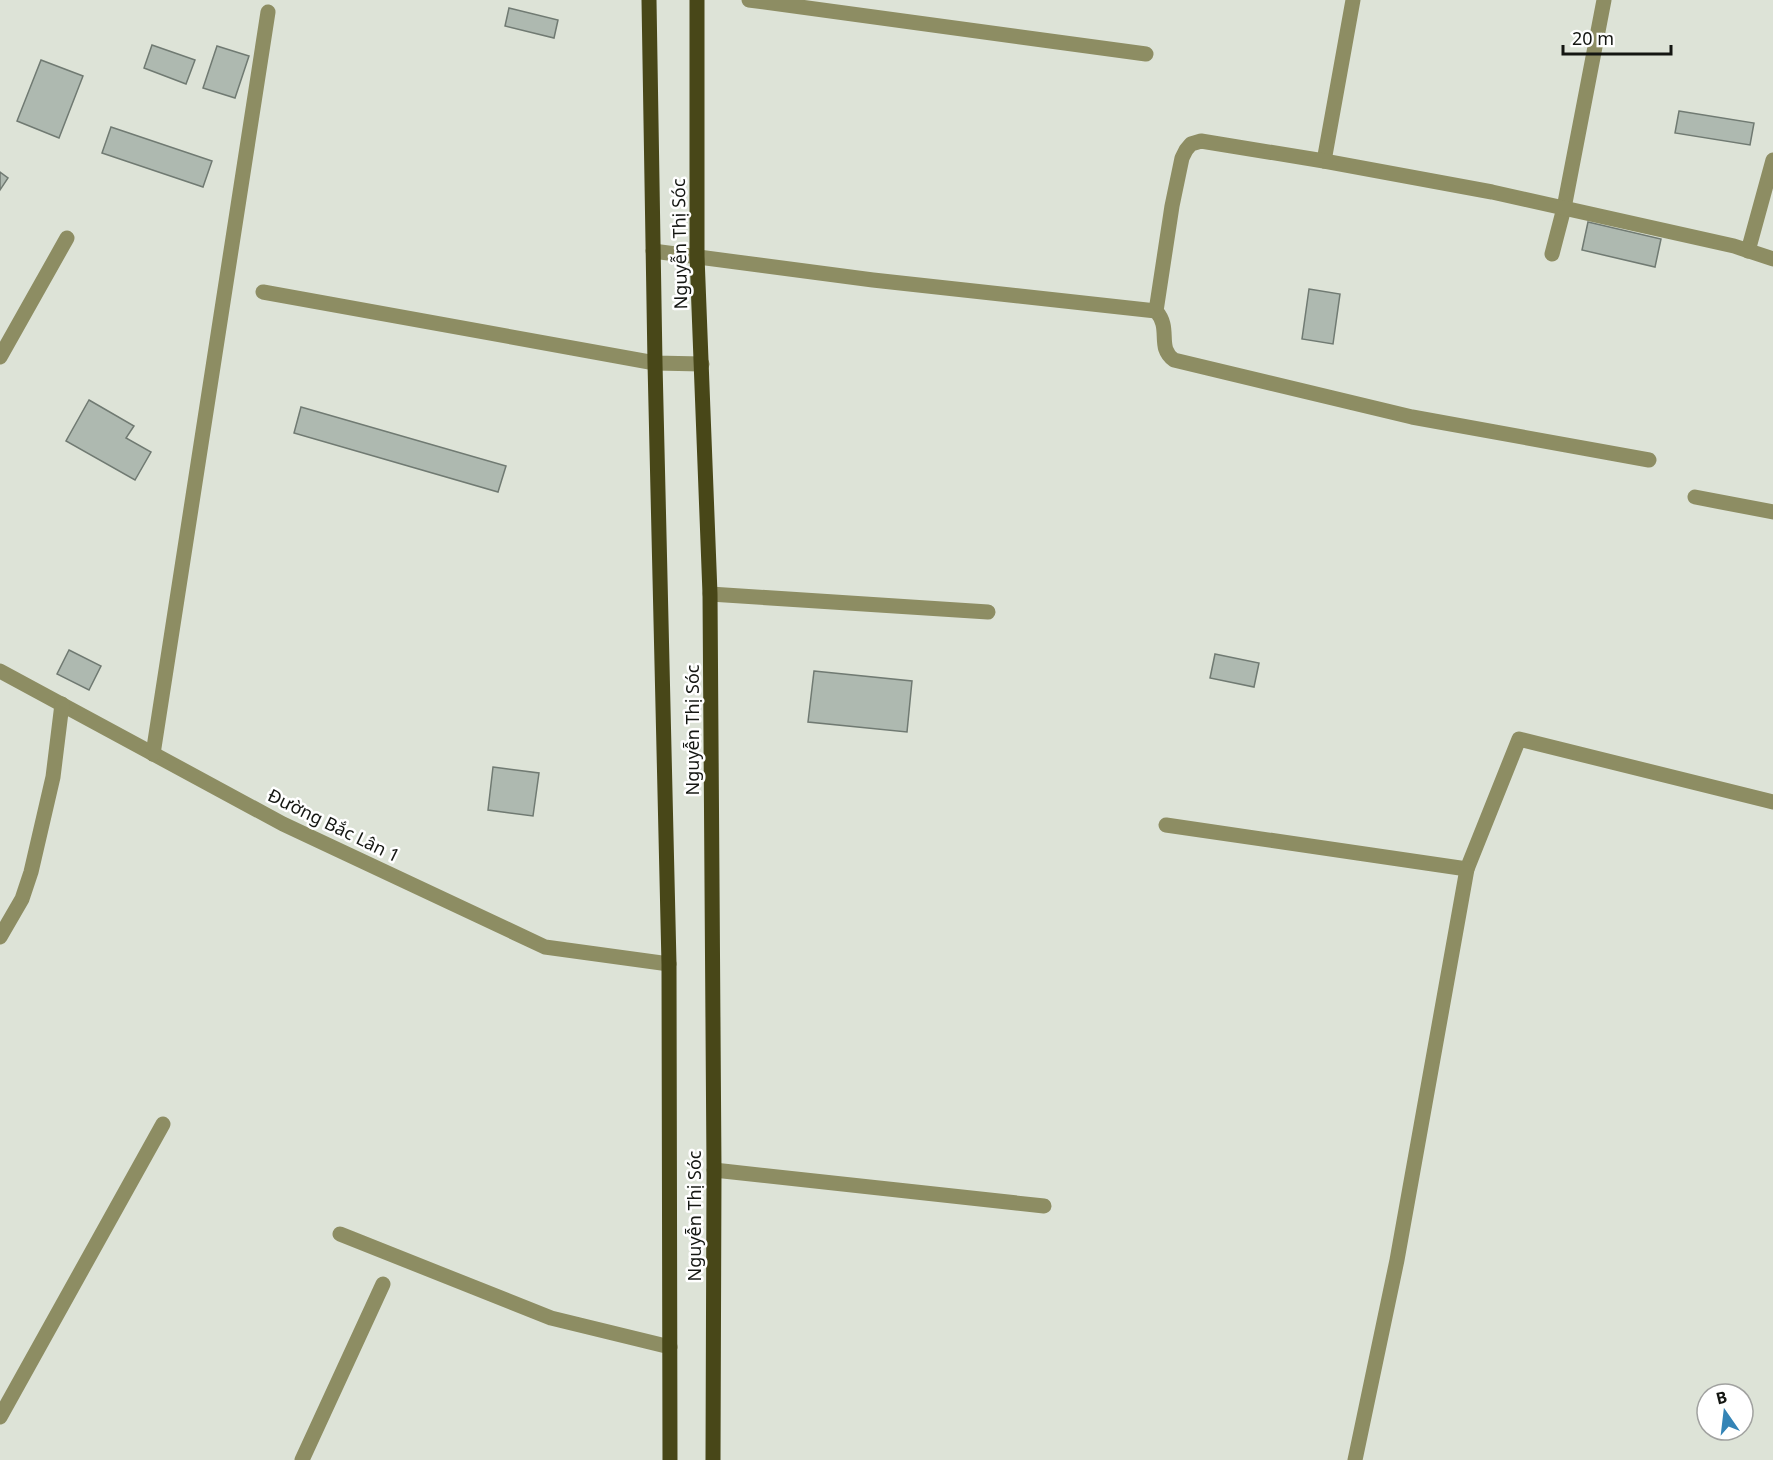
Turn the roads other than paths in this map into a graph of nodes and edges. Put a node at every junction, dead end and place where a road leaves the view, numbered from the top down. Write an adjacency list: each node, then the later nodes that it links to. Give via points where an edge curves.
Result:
1 (650, 0): 12 (main road, Nguyễn Thị Sóc)
2 (697, 0): 15 (main road, Nguyễn Thị Sóc)
3 (749, 0): 7 (street)
4 (1353, 0): 9 (street)
5 (1604, 0): 10 (street)
6 (268, 12): 29 (street)
7 (1146, 54)
8 (1773, 160): 13 (street)
9 (1324, 161): 10 (street); 18 (street, via 1201,141 1191,144 1182,158)
10 (1564, 208): 13 (street); 14 (street)
11 (67, 238): 19 (street)
12 (653, 251): 15 (street); 20 (main road, Nguyễn Thị Sóc)
13 (1748, 251): 16 (street)
14 (1552, 254)
15 (697, 256): 18 (street); 21 (main road, Nguyễn Thị Sóc)
16 (1773, 259)
17 (263, 292): 20 (street)
18 (1156, 311): 22 (street, via 1163,322 1167,355 1174,360 1412,417)
19 (0, 357)
20 (655, 363): 21 (street); 34 (main road, Nguyễn Thị Sóc)
21 (702, 364): 25 (main road, Nguyễn Thị Sóc)
22 (1649, 460)
23 (1695, 497): 24 (street)
24 (1773, 512)
25 (710, 594): 26 (street); 36 (main road, Nguyễn Thị Sóc)
26 (988, 612)
27 (0, 671): 28 (street, Đường Bắc Lân 1)
28 (62, 704): 29 (street, Đường Bắc Lân 1); 33 (street, via 53,777 31,872 22,899)
29 (153, 754): 34 (street, Đường Bắc Lân 1, via 283,824 545,947)
30 (1773, 802): 32 (street, via 1519,739)
31 (1166, 825): 32 (street)
32 (1467, 868): 45 (street, via 1397,1260)
33 (0, 937)
34 (669, 964): 40 (main road, Nguyễn Thị Sóc)
35 (163, 1124): 41 (street)
36 (714, 1170): 37 (street); 44 (main road, Nguyễn Thị Sóc)
37 (1044, 1206)
38 (340, 1234): 40 (street, via 551,1318)
39 (383, 1284): 42 (street)
40 (670, 1347): 43 (main road, Nguyễn Thị Sóc)
41 (0, 1417)
42 (302, 1460)
43 (670, 1460)
44 (713, 1460)
45 (1355, 1460)

